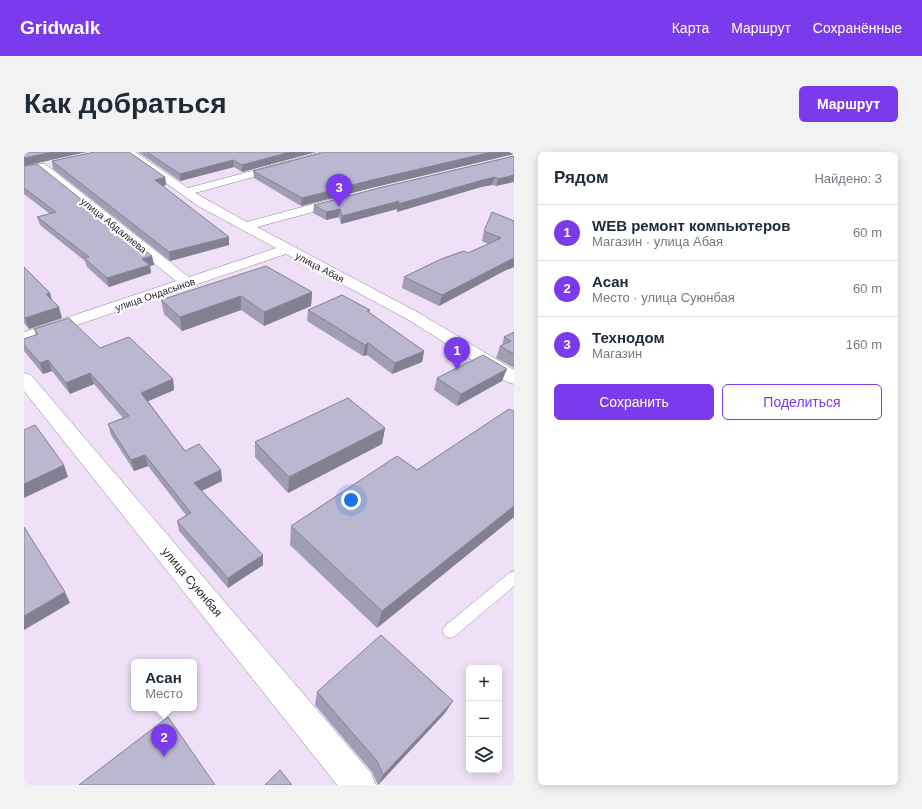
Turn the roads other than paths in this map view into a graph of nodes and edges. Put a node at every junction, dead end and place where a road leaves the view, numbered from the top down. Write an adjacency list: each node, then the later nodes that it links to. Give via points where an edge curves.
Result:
1 (128, 152): 4 (street, улица Абая)
2 (333, 152): 4 (street)
3 (41, 164): 8 (street, улица Абдалиева)
4 (186, 192): 6 (street, улица Абая)
5 (353, 197): 6 (street)
6 (246, 226): 7 (street, улица Абая)
7 (286, 249): 8 (street, улица Ондасынов); 10 (street, улица Абая, via 413,316)
8 (187, 283): 9 (street, улица Ондасынов)
9 (24, 338)
10 (514, 378)
11 (24, 379): 14 (street, улица Суюнбая)
12 (514, 576): 13 (lane)
13 (450, 632)
14 (360, 785)

